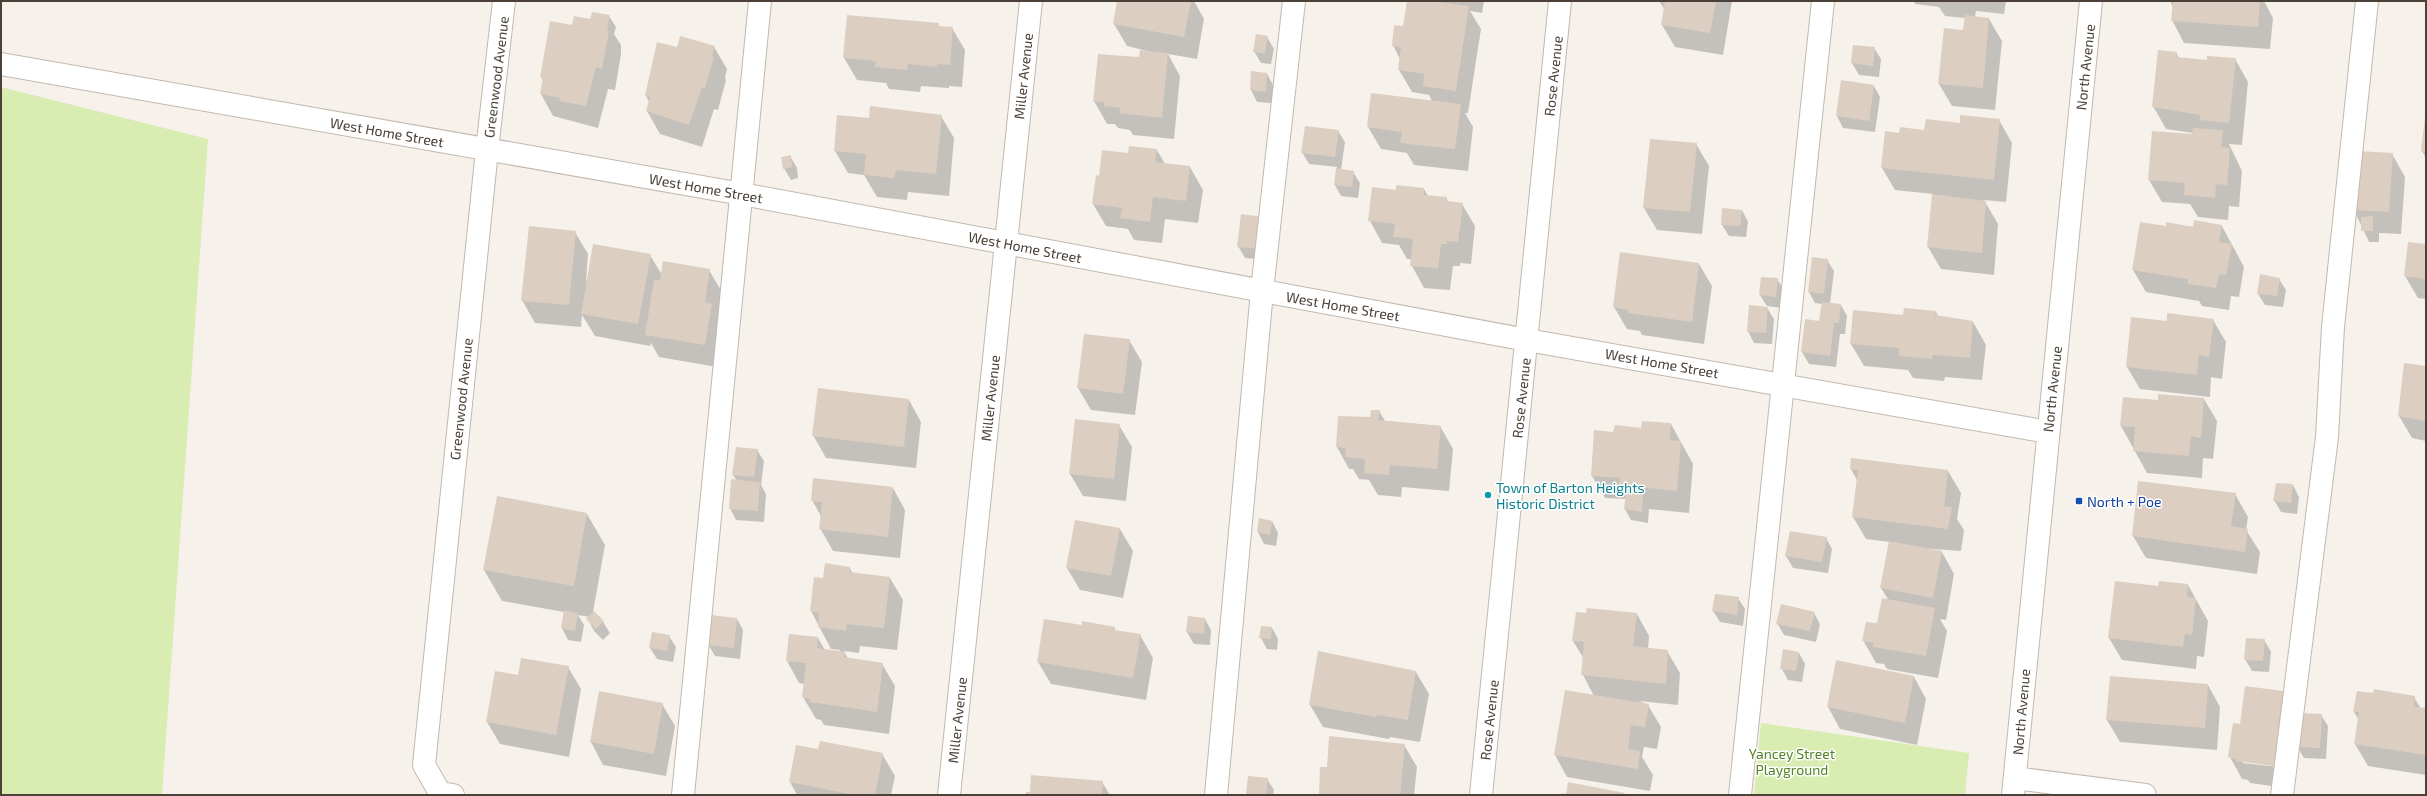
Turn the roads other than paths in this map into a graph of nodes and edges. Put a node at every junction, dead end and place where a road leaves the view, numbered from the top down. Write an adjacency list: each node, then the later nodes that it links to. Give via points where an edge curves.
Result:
1 (504, 1): 10 (street, Greenwood Avenue)
2 (760, 1): 11 (street)
3 (1031, 1): 12 (street, Miller Avenue)
4 (1294, 1): 13 (street)
5 (1560, 1): 14 (street, Rose Avenue)
6 (1823, 1): 15 (street)
7 (2091, 1): 16 (street, North Avenue)
8 (2367, 1): 25 (street, via 2333,327 2327,437)
9 (1, 64): 10 (street, West Home Street)
10 (487, 150): 11 (street, West Home Street); 18 (street, Greenwood Avenue, via 424,765)
11 (742, 194): 12 (street, West Home Street); 19 (street)
12 (1007, 244): 13 (street, West Home Street); 20 (street, Miller Avenue)
13 (1262, 291): 14 (street, West Home Street); 21 (street)
14 (1527, 340): 15 (street, West Home Street); 22 (street, Rose Avenue)
15 (1781, 384): 16 (street, West Home Street); 23 (street)
16 (2048, 432): 17 (street, North Avenue)
17 (2014, 786): 24 (street)
18 (447, 794)
19 (682, 795)
20 (949, 795)
21 (1216, 795)
22 (1481, 795)
23 (1740, 795)
24 (2144, 795)
25 (2282, 795)

